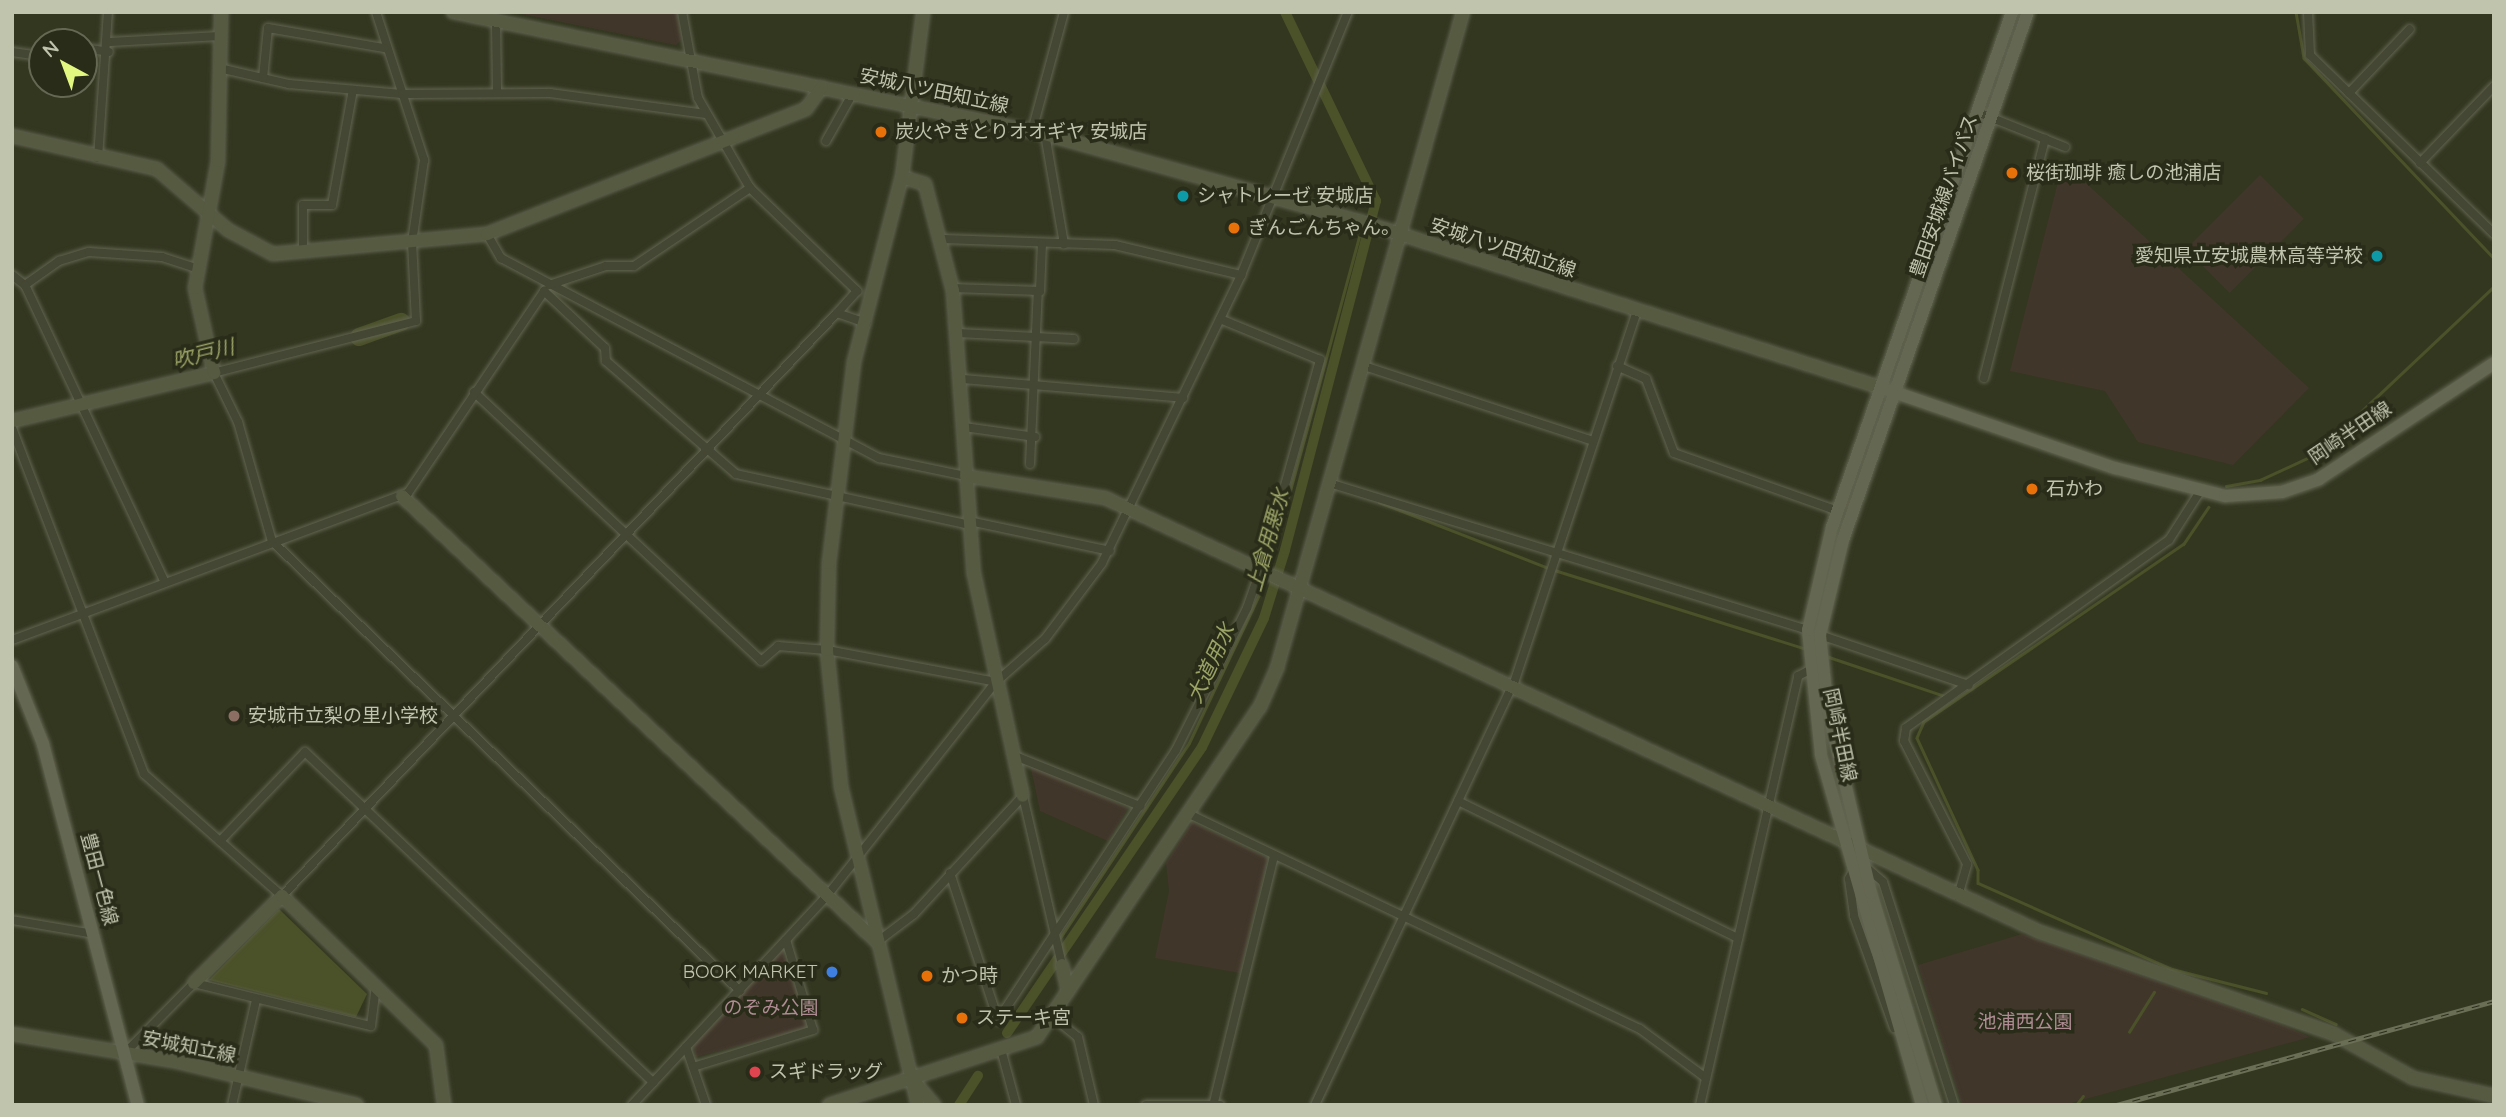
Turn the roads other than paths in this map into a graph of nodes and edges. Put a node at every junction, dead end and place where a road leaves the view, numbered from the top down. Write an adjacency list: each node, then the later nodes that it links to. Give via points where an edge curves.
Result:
1 (108, 12): 17 (street)
2 (221, 12): 15 (street)
3 (376, 12): 18 (street)
4 (453, 12): 13 (street, 安城八ツ田知立線)
5 (682, 12): 19 (street)
6 (923, 12): 29 (street)
7 (1064, 12): 33 (street)
8 (1348, 12): 43 (street)
9 (1463, 12): 47 (street)
10 (2012, 12): 30 (main road, 豊田安城線バイパス)
11 (2028, 12): 32 (main road, 豊田安城線バイパス)
12 (2308, 12): 27 (street, via 2311,55)
13 (496, 20): 19 (street, 安城八ツ田知立線); 25 (street)
14 (2410, 29): 27 (street)
15 (220, 36): 17 (street); 20 (street)
16 (98, 47): 17 (street)
17 (109, 47): 39 (street)
18 (384, 48): 21 (street, via 268,28); 28 (street)
19 (691, 62): 23 (street, 安城八ツ田知立線); 31 (street)
20 (219, 68): 21 (street); 44 (street, via 219,149)
21 (263, 78): 24 (street)
22 (2494, 86): 40 (street)
23 (822, 87): 26 (street, 安城八ツ田知立線); 36 (street, via 806,109)
24 (353, 90): 28 (street); 52 (street, via 332,205 303,205)
25 (497, 93): 28 (street); 31 (street)
26 (853, 93): 29 (street, 安城八ツ田知立線); 37 (street)
27 (2349, 93): 40 (street)
28 (402, 94): 49 (street, via 424,160)
29 (914, 104): 33 (street, 安城八ツ田知立線); 41 (street)
30 (1977, 112): 32 (street); 75 (main road, 豊田安城線バイパス)
31 (706, 114): 36 (street)
32 (1992, 118): 35 (street); 77 (main road, 豊田安城線バイパス)
33 (1039, 132): 43 (street, 安城八ツ田知立線); 51 (street)
34 (12, 136): 39 (street)
35 (2045, 139): 38 (street); 72 (street)
36 (722, 141): 42 (street); 45 (street)
37 (826, 141)
38 (2065, 146)
39 (98, 158): 44 (street, via 157,169)
40 (2420, 163): 46 (street)
41 (902, 177): 48 (street, via 925,184); 64 (street)
42 (750, 188): 56 (street, via 634,265 606,266); 62 (street, via 857,290)
43 (1276, 197): 47 (street, 安城八ツ田知立線); 55 (street)
44 (208, 212): 52 (street, via 250,245 274,254); 53 (street)
45 (487, 234): 49 (street); 56 (street, via 501,258)
46 (2494, 234)
47 (1398, 235): 61 (street, 安城八ツ田知立線); 69 (street)
48 (943, 239): 50 (street); 58 (street)
49 (412, 242): 52 (street); 71 (street, via 416,321)
50 (1042, 243): 51 (street); 60 (street)
51 (1064, 244): 55 (street, via 1115,245)
52 (303, 251)
53 (198, 269): 57 (street, via 162,257 89,252 58,261); 71 (street, via 197,308)
54 (12, 275): 57 (street)
55 (1241, 275): 63 (street)
56 (550, 284): 59 (street); 78 (street)
57 (25, 285): 80 (street)
58 (952, 288): 60 (street); 65 (street)
59 (544, 291): 76 (street); 87 (street, via 605,348 606,361)
60 (1038, 291): 66 (street)
61 (1637, 311): 70 (street); 75 (street, 安城八ツ田知立線)
62 (837, 313): 64 (street); 78 (street)
63 (1220, 319): 79 (street); 101 (street, via 1320,360)
64 (866, 323): 85 (street, via 854,362)
65 (958, 333): 66 (street); 73 (street)
66 (1036, 337): 67 (street); 74 (street)
67 (1074, 338)
68 (2494, 363): 91 (main road, 岡崎半田線, via 2319,479 2281,492 2225,496)
69 (1360, 365): 86 (street); 90 (street)
70 (1616, 366): 86 (street); 95 (street, via 1646,379 1674,453)
71 (214, 373): 80 (street); 98 (street, via 238,422)
72 (1984, 378)
73 (963, 379): 74 (street); 82 (street)
74 (1034, 386): 79 (street); 84 (street)
75 (1882, 388): 77 (main road, 岡崎半田線); 95 (main road, 岡崎半田線)
76 (474, 392): 93 (street); 97 (street)
77 (1895, 393): 91 (main road, 岡崎半田線, via 2115,468); 106 (main road, 岡崎半田線)
78 (758, 395): 85 (street); 87 (street)
79 (1183, 398): 94 (street)
80 (80, 407): 81 (street); 102 (street)
81 (12, 421)
82 (964, 426): 84 (street); 89 (street)
83 (12, 428): 104 (street)
84 (1035, 437): 88 (street)
85 (849, 440): 89 (street, via 884,461); 92 (street)
86 (1591, 440): 99 (street)
87 (707, 450): 92 (street, via 736,474); 97 (street)
88 (1030, 464)
89 (966, 476): 94 (street, via 1089,492); 96 (street)
90 (1329, 483): 99 (street); 103 (street)
91 (2201, 490): 113 (street, via 2169,540)
92 (840, 493): 96 (street); 108 (street, via 829,563)
93 (402, 496): 98 (street); 105 (street)
94 (1131, 509): 100 (street); 101 (street)
95 (1838, 511): 106 (main road, 岡崎半田線)
96 (969, 523): 100 (street); 111 (street)
97 (626, 540): 105 (street); 108 (street, via 761,661 778,646)
98 (272, 541): 102 (street); 114 (street)
99 (1556, 550): 106 (street); 112 (street)
100 (1110, 551): 111 (street, via 1045,639)
101 (1263, 569): 103 (street); 119 (street, via 1213,681)
102 (165, 583): 104 (street)
103 (1300, 586): 112 (street); 121 (street, via 1260,707)
104 (85, 615): 107 (street); 122 (street, via 144,774)
105 (541, 628): 114 (street); 131 (street)
106 (1814, 633): 110 (main road, 岡崎半田線); 113 (street); 124 (main road, 岡崎半田線)
107 (12, 640)
108 (827, 650): 111 (street); 125 (street, via 841,786)
109 (12, 666): 134 (main road, 豊田一色線, via 43,744)
110 (1808, 671): 118 (street, via 1798,676); 123 (main road, 岡崎半田線)
111 (996, 682): 115 (street); 125 (street)
112 (1514, 683): 117 (street); 118 (street)
113 (1969, 685): 130 (street, via 1913,718 1904,740 1967,864)
114 (454, 716): 120 (street); 142 (street)
115 (1015, 756): 116 (street); 119 (street)
116 (1023, 796): 128 (street); 135 (street)
117 (1458, 801): 132 (street); 136 (street)
118 (1769, 805): 123 (street); 136 (street)
119 (1140, 806): 135 (street)
120 (365, 808): 122 (street, via 305,752); 129 (street); 155 (street)
121 (1189, 814): 126 (street); 143 (street)
122 (220, 841): 129 (street)
123 (1846, 846): 124 (street); 127 (main road, 岡崎半田線)
124 (1862, 851): 127 (main road, 岡崎半田線); 130 (street)
125 (856, 855): 131 (street); 138 (street)
126 (1274, 855): 132 (street); 157 (street)
127 (1860, 868): 144 (main road, 岡崎半田線); 172 (street, via 1849,879 1854,916); 174 (street, via 1883,882)
128 (950, 873): 135 (street, via 998,1020); 138 (street, via 914,914)
129 (282, 896): 140 (street); 141 (street)
130 (1958, 896): 156 (street, via 2040,932 2334,1034 2413,1078)
131 (826, 897): 137 (street); 138 (street)
132 (1404, 914): 153 (street, via 1640,1029); 170 (street)
133 (12, 920): 134 (street)
134 (94, 934): 150 (main road, 豊田一色線)
135 (1052, 934): 139 (street)
136 (1738, 938): 153 (street)
137 (786, 940): 142 (street); 151 (street, via 813,1030)
138 (876, 942): 154 (street)
139 (1062, 965): 143 (street)
140 (194, 983): 145 (street); 150 (street)
141 (376, 986): 145 (street, via 371,1026); 161 (street, via 436,1045)
142 (740, 990): 148 (street)
143 (1068, 991): 146 (street)
144 (1897, 998): 172 (main road, 岡崎半田線); 173 (main road, 岡崎半田線)
145 (256, 1000): 152 (street)
146 (1054, 1017): 149 (street, via 1026,1045); 168 (street, via 1078,1037)
147 (12, 1034): 150 (street, 安城知立線)
148 (686, 1047): 151 (street); 155 (street)
149 (1002, 1053): 154 (street); 167 (street)
150 (123, 1055): 152 (street, 安城知立線); 158 (main road, 豊田一色線)
151 (693, 1067): 163 (street)
152 (237, 1075): 159 (street); 160 (street, 安城知立線)
153 (1706, 1078): 171 (street)
154 (913, 1080): 164 (street); 165 (street); 166 (street)
155 (653, 1082): 162 (street)
156 (2494, 1096)
157 (1217, 1104): 169 (street)
158 (138, 1105)
159 (232, 1105)
160 (357, 1105)
161 (444, 1105)
162 (632, 1105)
163 (706, 1105)
164 (829, 1105)
165 (918, 1105)
166 (934, 1105)
167 (1016, 1105)
168 (1094, 1105)
169 (1146, 1105)
170 (1315, 1105)
171 (1700, 1105)
172 (1920, 1105)
173 (1936, 1105)
174 (1954, 1105)

